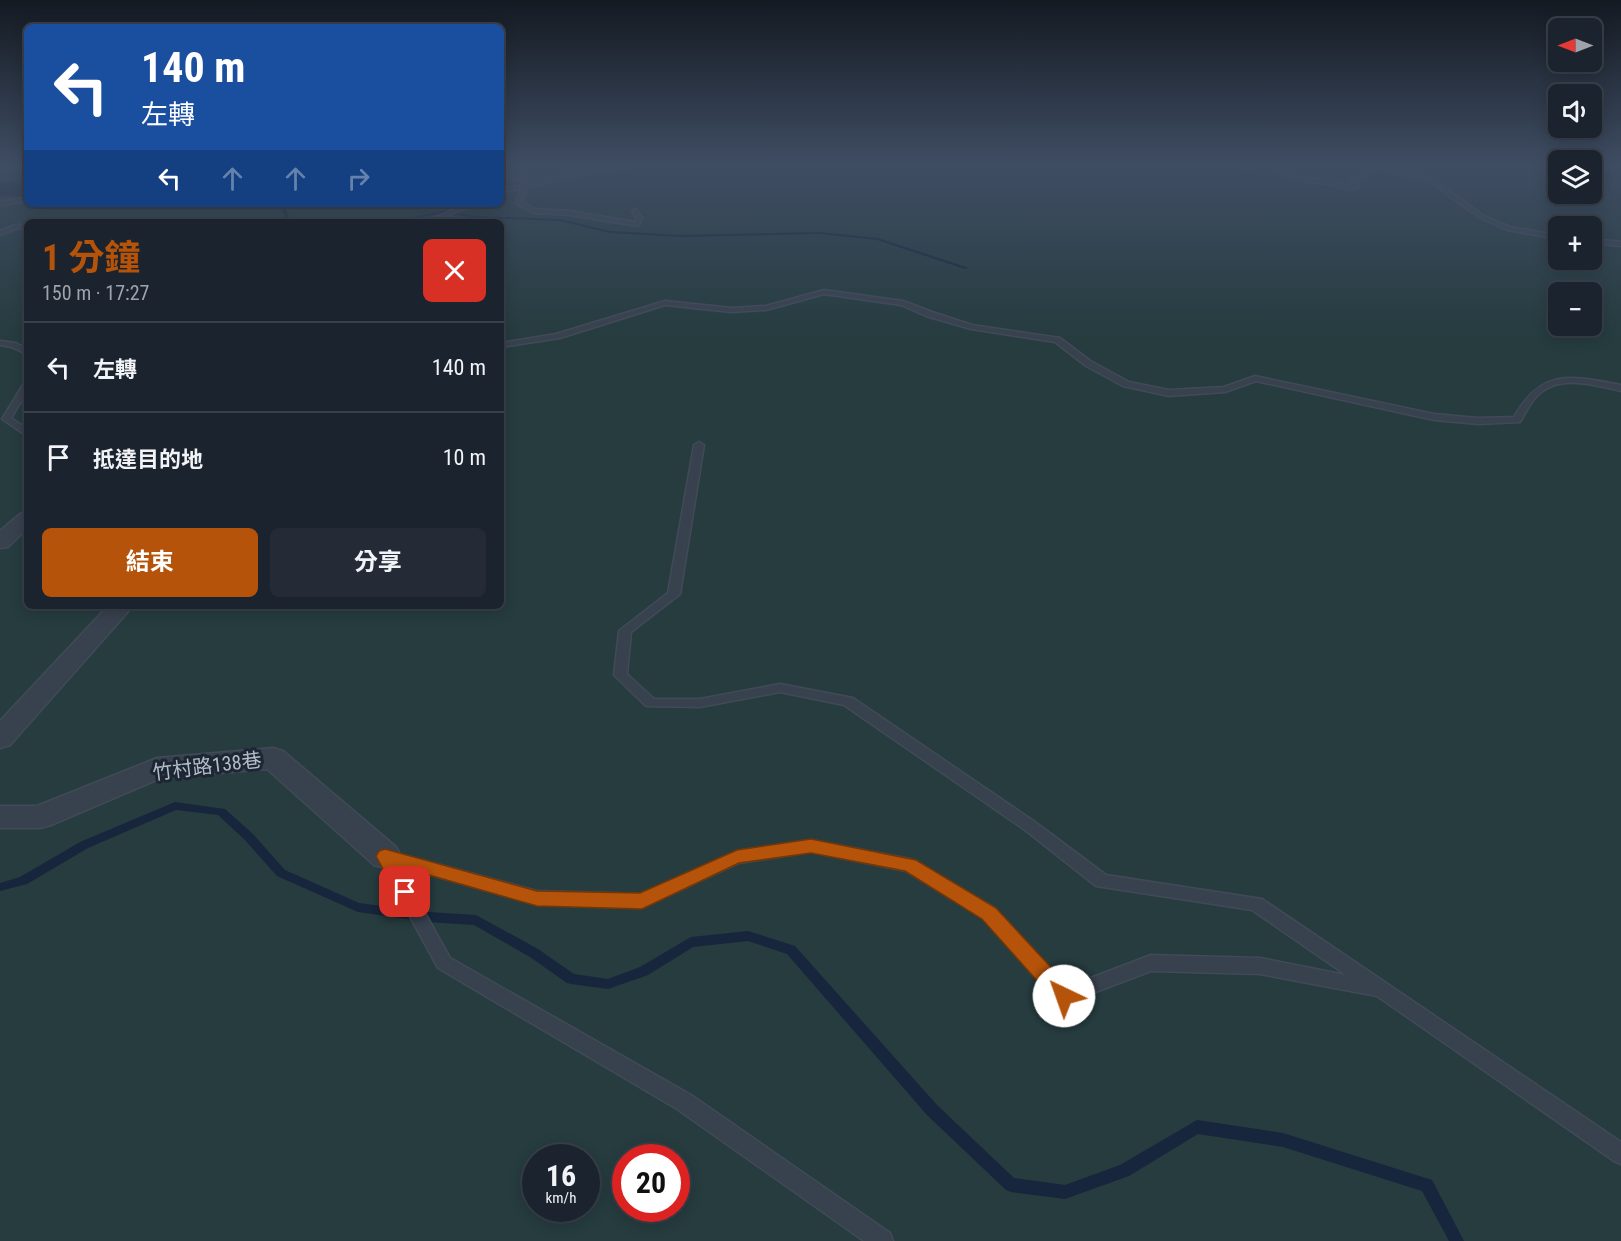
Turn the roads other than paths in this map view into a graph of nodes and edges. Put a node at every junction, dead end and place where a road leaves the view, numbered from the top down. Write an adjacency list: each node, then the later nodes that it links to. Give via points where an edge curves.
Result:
1 (618, 221): 2 (lane, via 637,224)
2 (638, 221)
3 (1491, 221): 6 (lane, via 1509,229)
4 (24, 227): 5 (lane)
5 (0, 233)
6 (1548, 235)
7 (1602, 242): 8 (lane)
8 (1621, 244)
9 (0, 343): 11 (lane)
10 (504, 345): 12 (lane, via 556,336 665,303 732,310 766,308 824,292 903,303 971,327 1057,340 1089,364 1126,384 1169,393 1225,389 1255,378 1434,417 1516,420 1534,393 1553,381 1578,380)
11 (24, 350)
12 (1621, 388)
13 (24, 390): 14 (lane, via 6,419)
14 (24, 431)
15 (699, 445): 22 (lane, via 674,594 625,631 620,675 651,703 700,703 780,688 848,701 1030,826 1102,881 1256,904)
16 (24, 521): 17 (street)
17 (0, 542)
18 (118, 609): 19 (street)
19 (0, 738)
20 (0, 817): 21 (street, 竹村路138巷, via 40,817 157,768 273,758)
21 (385, 856): 22 (lane, via 537,898 642,901 737,857 811,846 910,865 989,913 1064,996 1151,963 1260,966); 24 (lane, via 444,963 684,1102)
22 (1381, 989): 23 (lane)
23 (1621, 1154)
24 (882, 1241)

